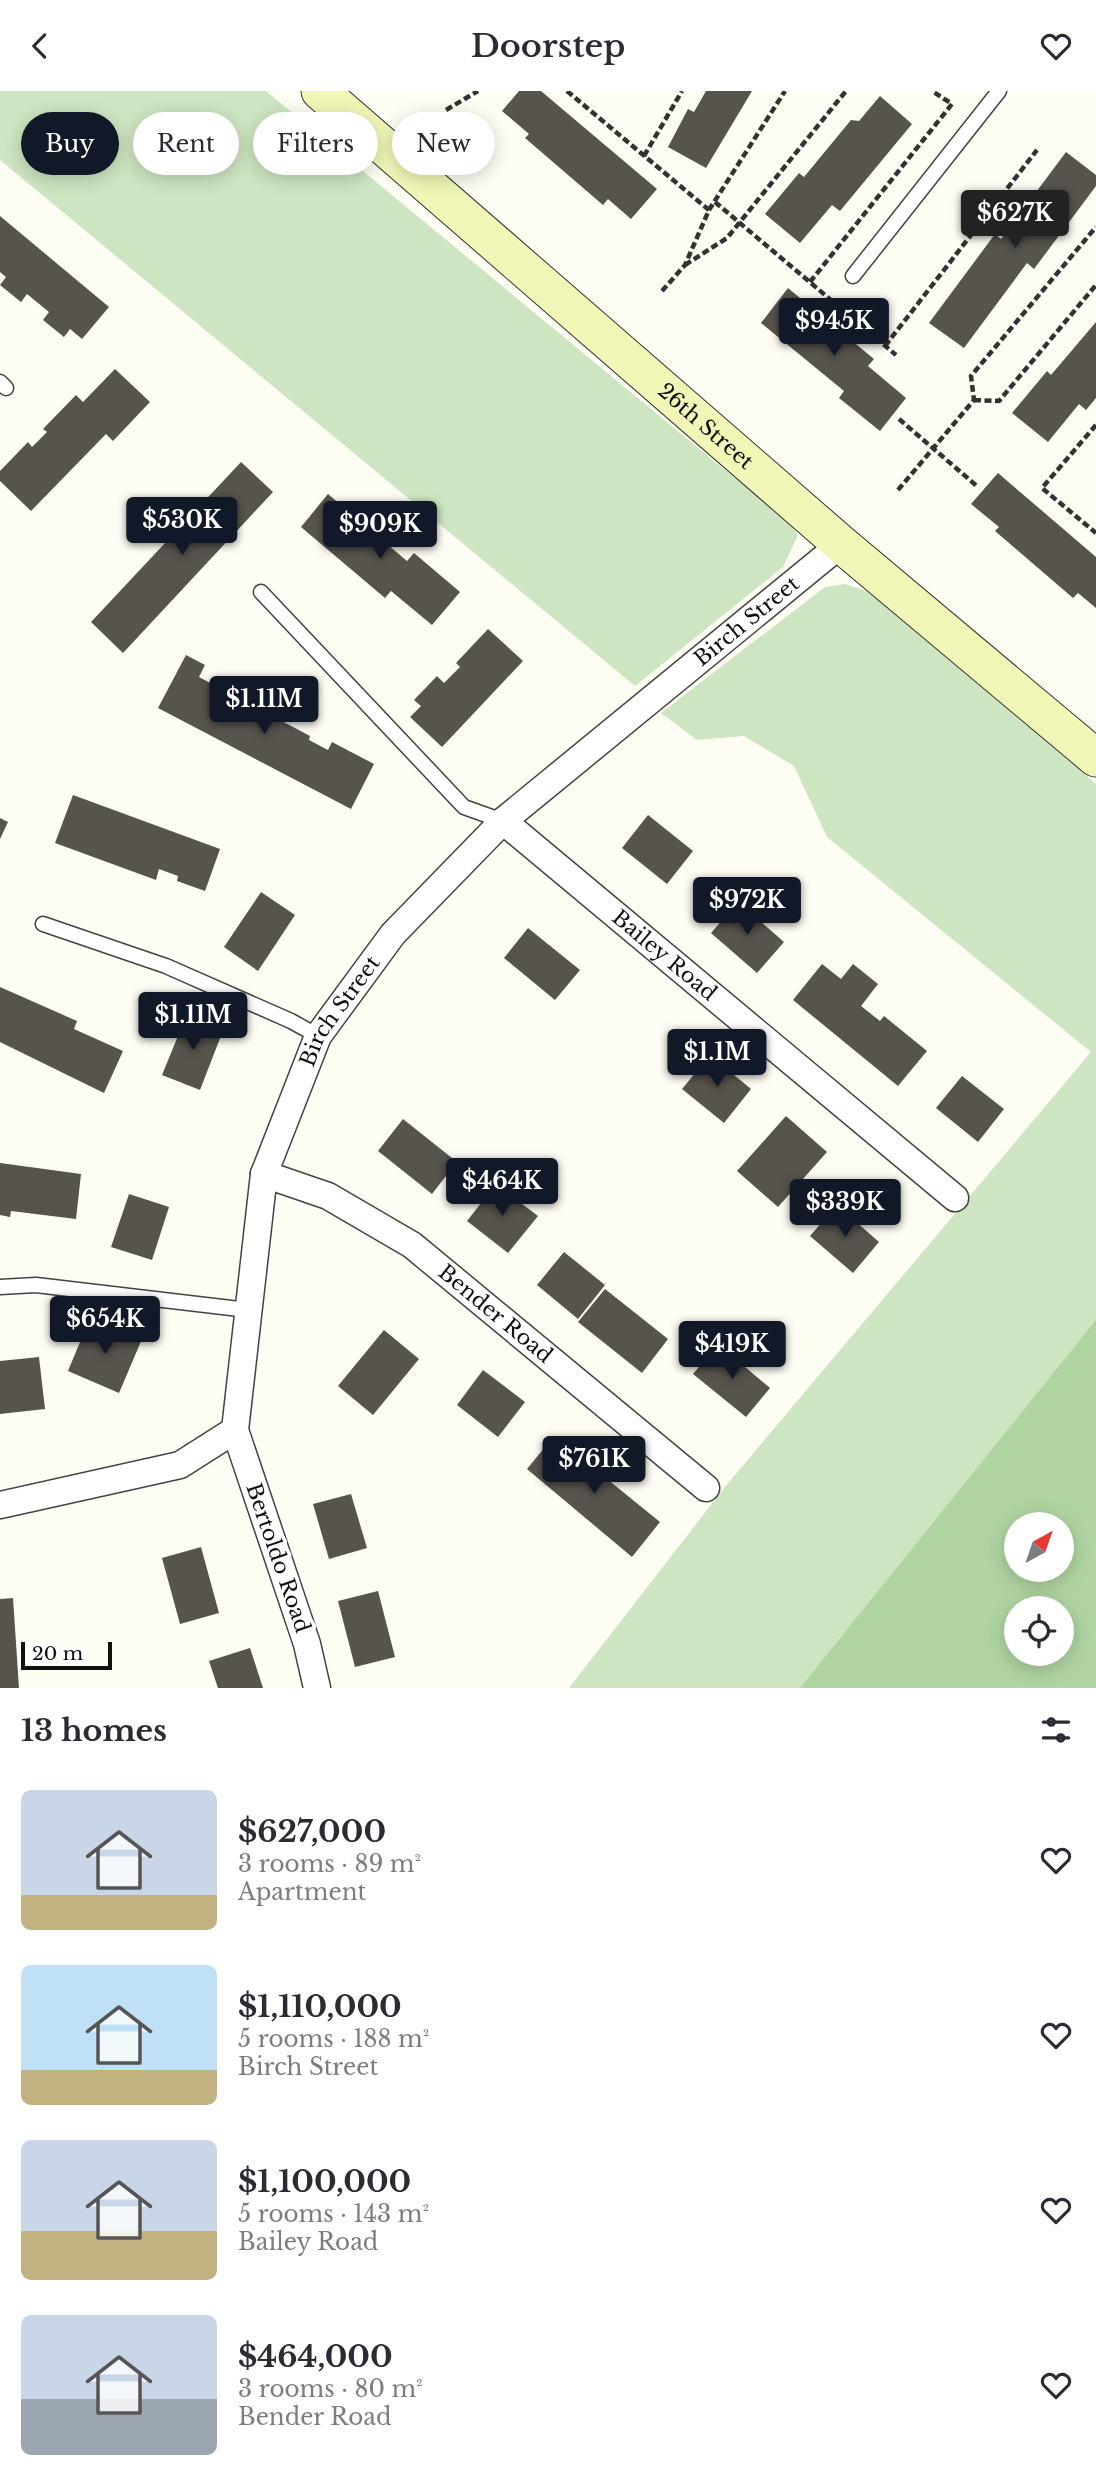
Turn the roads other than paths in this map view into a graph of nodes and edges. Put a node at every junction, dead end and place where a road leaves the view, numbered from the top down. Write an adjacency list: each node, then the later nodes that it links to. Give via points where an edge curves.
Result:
1 (320, 91): 4 (street, 26th Street)
2 (999, 91): 3 (lane)
3 (853, 276)
4 (841, 544): 6 (street, 26th Street); 7 (street, Birch Street)
5 (261, 592): 7 (lane, via 464,807)
6 (1096, 758)
7 (503, 821): 9 (street, Birch Street, via 393,934); 11 (street, Bailey Road)
8 (43, 924): 9 (lane, via 166,966)
9 (318, 1036): 10 (street, Birch Street)
10 (264, 1174): 13 (street, Birch Street); 15 (street, Bender Road, via 328,1196 412,1245)
11 (955, 1198)
12 (0, 1287): 13 (lane, via 36,1285)
13 (248, 1310): 14 (street, Birch Street)
14 (234, 1430): 16 (street, via 180,1465); 17 (street, Bertoldo Road, via 307,1644)
15 (706, 1488)
16 (0, 1504)
17 (317, 1688)

